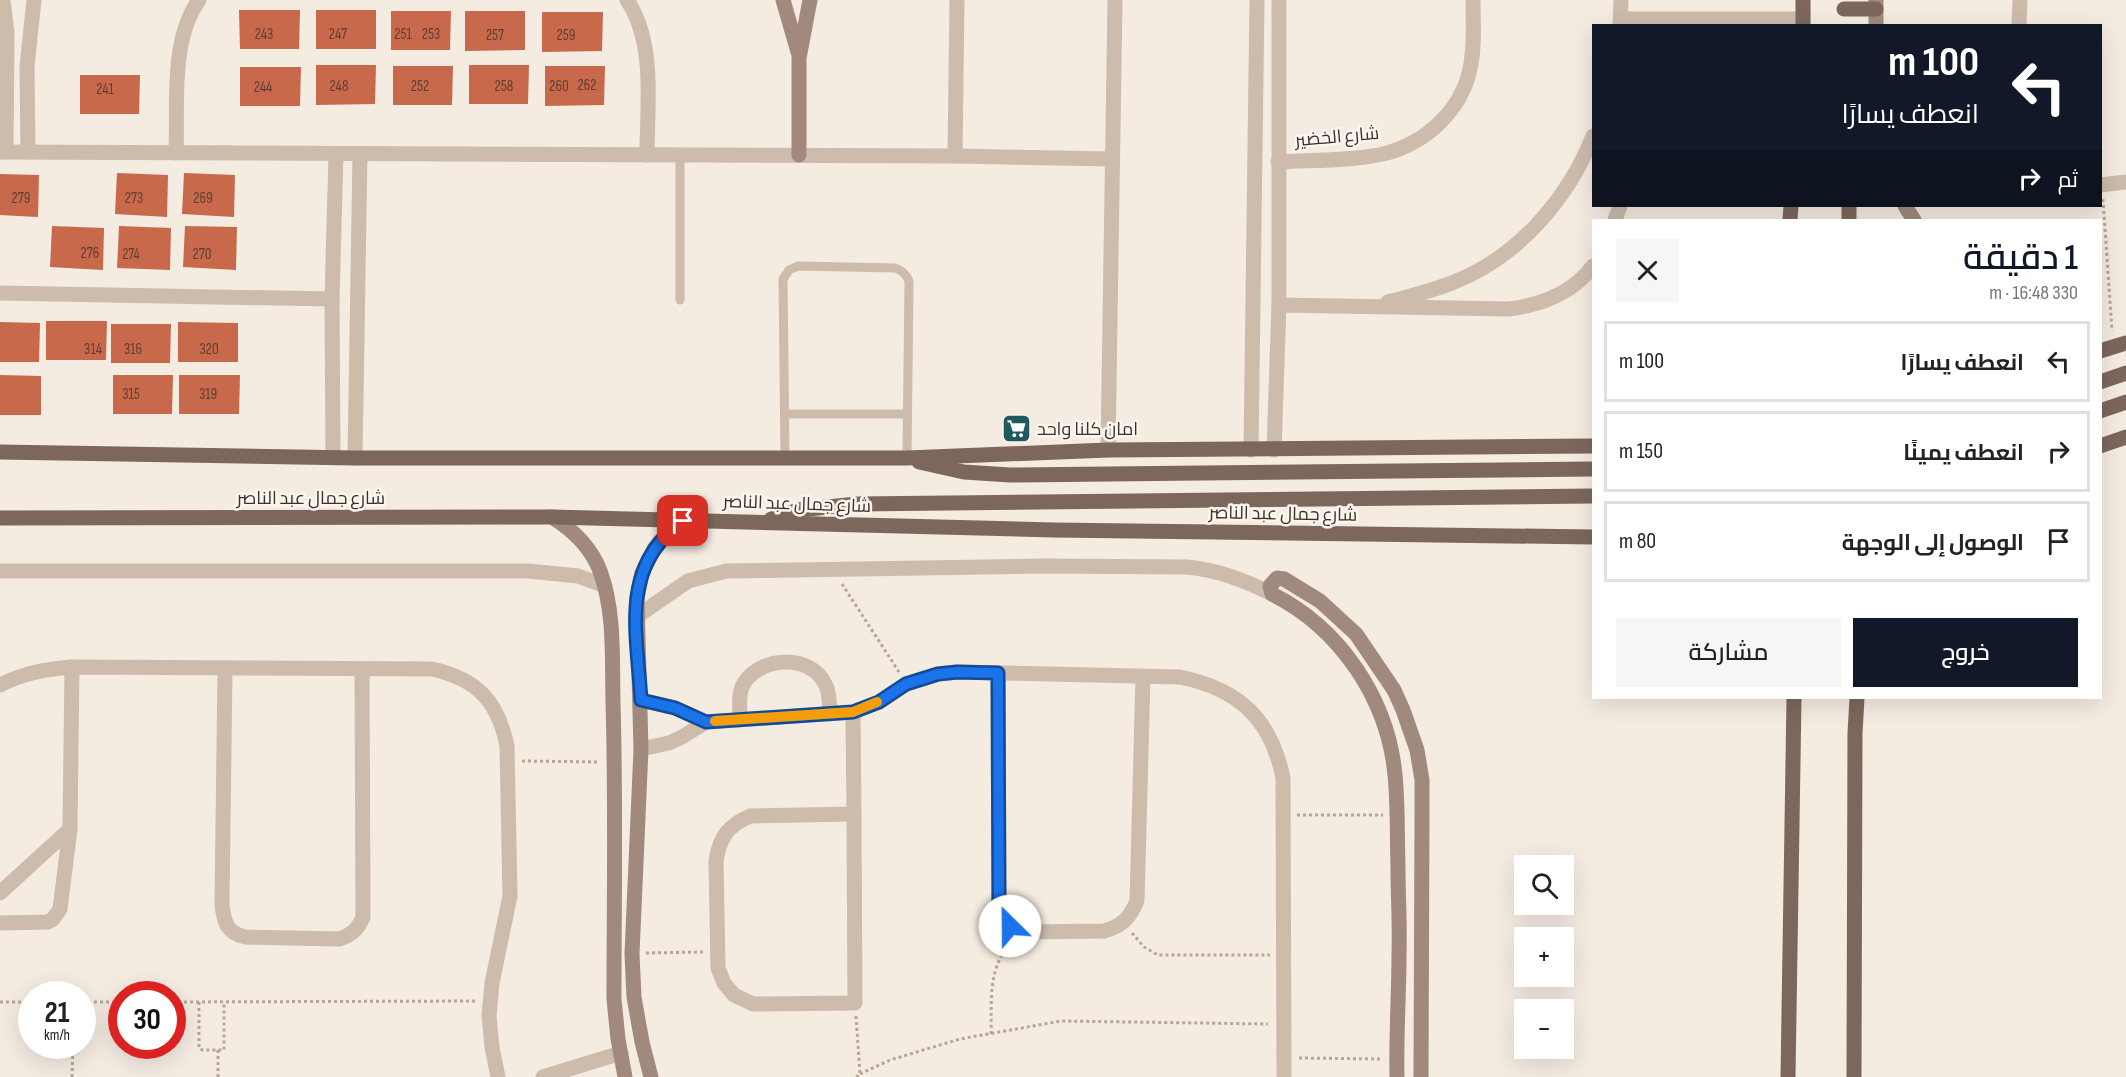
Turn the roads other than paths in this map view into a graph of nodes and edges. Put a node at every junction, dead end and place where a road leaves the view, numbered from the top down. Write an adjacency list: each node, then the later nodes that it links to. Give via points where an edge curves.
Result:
1 (3, 0): 24 (street, via 7,33)
2 (34, 0): 25 (street, via 27,66)
3 (199, 0): 26 (street, via 187,20 179,49)
4 (627, 0): 29 (street, via 638,19 646,47)
5 (783, 0): 22 (street)
6 (810, 0): 22 (street)
7 (957, 0): 32 (street)
8 (1115, 0): 33 (street)
9 (1257, 0): 53 (street)
10 (1279, 0): 34 (street)
11 (1473, 0): 34 (street, شارع الخضير, via 1469,71 1455,104 1431,131 1381,154)
12 (1621, 0): 18 (street)
13 (1803, 0): 17 (main road)
14 (2020, 0): 21 (street)
15 (1844, 4): 16 (main road); 19 (main road)
16 (1876, 4): 20 (street)
17 (1803, 22): 18 (street)
18 (1621, 23)
19 (1844, 24)
20 (1876, 24)
21 (2019, 24)
22 (799, 58): 31 (street)
23 (1592, 138): 42 (street, via 1578,170 1550,210 1496,260 1454,282)
24 (3, 152): 25 (street)
25 (28, 152): 26 (street)
26 (176, 153): 27 (street)
27 (336, 154): 28 (street); 39 (street)
28 (360, 154): 29 (street); 59 (street)
29 (647, 155): 30 (street)
30 (680, 155): 31 (street); 40 (lane)
31 (799, 155): 32 (street)
32 (955, 156): 33 (street)
33 (1111, 159): 52 (street)
34 (1278, 162): 41 (street)
35 (2126, 182): 36 (street)
36 (2102, 186)
37 (1592, 267): 42 (street, via 1560,295 1527,307)
38 (0, 293): 39 (street)
39 (332, 299): 58 (street)
40 (680, 300)
41 (1280, 305): 42 (street); 54 (street)
42 (1360, 307)
43 (2126, 373): 44 (main road)
44 (2102, 381)
45 (2126, 402): 46 (main road)
46 (2102, 410)
47 (785, 414): 48 (lane); 48 (lane, via 783,279 798,266 896,268 907,276); 57 (lane)
48 (908, 414): 60 (lane)
49 (2126, 437): 50 (main road)
50 (2102, 445)
51 (1592, 446): 54 (main road)
52 (1108, 450): 53 (main road); 60 (main road)
53 (1251, 450): 54 (main road)
54 (1274, 450)
55 (0, 452): 56 (main road)
56 (27, 452): 58 (main road); 61 (main road)
57 (785, 457): 59 (main road); 60 (main road)
58 (333, 458): 59 (main road)
59 (355, 458)
60 (907, 458): 62 (main road, via 964,472 1010,475)
61 (0, 460)
62 (1592, 469)
63 (1592, 496): 69 (main road, via 857,504 798,510)
64 (0, 508): 67 (main road)
65 (552, 517): 67 (main road, شارع جمال عبد الناصر); 68 (main road, شارع جمال عبد الناصر); 72 (street, via 586,546)
66 (0, 518): 67 (main road, شارع جمال عبد الناصر)
67 (28, 518)
68 (683, 521): 69 (main road, شارع جمال عبد الناصر); 74 (street, via 662,538 647,560 638,586)
69 (760, 523): 70 (main road, شارع جمال عبد الناصر)
70 (1592, 537)
71 (0, 571): 72 (street, via 528,571 578,576)
72 (605, 586): 75 (street)
73 (1272, 594): 74 (street, via 1229,575 1187,567 726,570 688,581); 103 (street, via 1300,609 1350,659 1364,678 1389,740 1397,815); 104 (street, via 1271,583 1277,578 1284,579 1338,615 1372,654 1394,690 1412,735 1422,780)
74 (636, 617): 75 (street, via 622,610); 84 (street)
75 (610, 619): 90 (street)
76 (72, 667): 77 (street); 81 (street, via 21,675); 92 (street)
77 (225, 668): 78 (street); 78 (street, via 222,905 226,926 245,936 339,939 350,935 363,917)
78 (362, 669): 98 (street, via 432,669 451,673 483,694 503,726 508,760 510,896 489,1001)
79 (998, 673): 80 (street); 80 (street, via 999,906 1005,921 1025,932 1104,932 1125,921 1132,912 1137,901); 85 (street, via 938,674 906,684 879,702)
80 (1143, 677): 102 (street, via 1180,677 1223,690 1258,717 1279,756 1284,814)
81 (0, 685)
82 (1794, 699): 105 (main road)
83 (1857, 699): 106 (main road)
84 (641, 700): 88 (street, via 675,708); 89 (street)
85 (853, 712): 86 (street); 91 (street)
86 (830, 714): 87 (street); 87 (street, via 827,686 817,674 805,666 775,662 748,677 740,689)
87 (740, 720): 88 (street)
88 (706, 722): 89 (street, via 675,740)
89 (641, 749): 90 (street); 95 (street, via 632,954)
90 (614, 755): 96 (street)
91 (854, 814): 91 (street, via 855,1003 753,1004 734,995 724,983 716,951 716,861 718,846 726,833 736,822 750,816)
92 (70, 829): 93 (street); 94 (street, via 57,915 42,923)
93 (0, 893)
94 (0, 923)
95 (634, 996): 96 (street); 101 (street)
96 (614, 999): 97 (street)
97 (621, 1053): 99 (street); 100 (street)
98 (498, 1077)
99 (543, 1077)
100 (625, 1077)
101 (651, 1077)
102 (1284, 1077)
103 (1397, 1077)
104 (1421, 1077)
105 (1788, 1077)
106 (1854, 1077)

